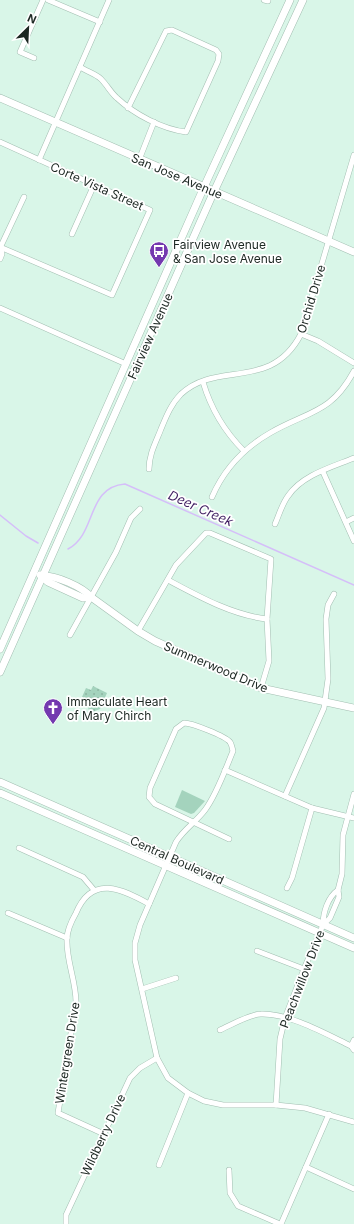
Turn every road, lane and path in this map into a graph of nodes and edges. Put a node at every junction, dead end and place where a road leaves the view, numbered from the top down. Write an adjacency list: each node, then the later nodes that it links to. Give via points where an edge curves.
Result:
1 (43, 0): 7 (street, via 20,52)
2 (48, 0): 6 (street)
3 (109, 0): 6 (street)
4 (290, 0): 18 (street, Fairview Avenue)
5 (303, 0): 19 (street, Fairview Avenue)
6 (100, 22): 8 (street)
7 (34, 58)
8 (80, 67): 10 (street, via 101,78 115,97); 11 (street)
9 (0, 98): 11 (street, San Jose Avenue)
10 (128, 108): 12 (street); 12 (street, via 166,31 172,30 216,50 219,54 218,60 186,132)
11 (54, 122): 15 (street); 16 (street, San Jose Avenue)
12 (154, 122): 16 (street)
13 (0, 142): 15 (street, Corte Vista Street)
14 (354, 155): 22 (street, Orchid Drive)
15 (39, 160): 17 (street, Corte Vista Street)
16 (138, 160): 18 (street, San Jose Avenue)
17 (94, 184): 21 (street); 23 (street, Corte Vista Street, via 150,210 112,295)
18 (204, 187): 19 (street, San Jose Avenue); 29 (street, Fairview Avenue)
19 (214, 191): 22 (street, San Jose Avenue); 43 (street, Fairview Avenue)
20 (24, 197): 23 (street)
21 (72, 234)
22 (328, 241): 24 (street, San Jose Avenue); 27 (street, Orchid Drive)
23 (0, 247): 25 (street)
24 (354, 252)
25 (0, 259)
26 (0, 308): 29 (street)
27 (301, 334): 28 (street, via 318,341); 31 (street, Orchid Drive, via 291,352 270,366)
28 (354, 363)
29 (126, 364): 42 (street, Fairview Avenue)
30 (354, 371): 32 (street, via 343,391 320,410 272,432)
31 (203, 382): 32 (street, via 217,416 232,439); 34 (street, Orchid Drive, via 185,391 168,411 149,458)
32 (244, 451): 36 (street, via 222,477)
33 (354, 458): 35 (street)
34 (149, 469)
35 (323, 472): 39 (street); 40 (street, via 294,488)
36 (212, 497)
37 (140, 509): 46 (street, via 131,518)
38 (354, 518): 39 (street)
39 (346, 522): 41 (street)
40 (275, 524)
41 (354, 541)
42 (34, 572): 43 (street, Summerwood Drive); 50 (street, Fairview Avenue)
43 (43, 576): 46 (street, Summerwood Drive, via 51,575 87,591); 51 (street, Fairview Avenue)
44 (168, 580): 47 (street, via 198,596 250,617); 47 (street, via 184,555 206,533 210,533 271,559); 48 (street)
45 (334, 594): 53 (street, via 328,605 326,619 328,679)
46 (91, 597): 48 (street, Summerwood Drive); 49 (street)
47 (267, 619): 52 (street, via 269,661)
48 (138, 631): 52 (street, Summerwood Drive)
49 (70, 636)
50 (0, 649)
51 (0, 672)
52 (261, 688): 53 (street, Summerwood Drive)
53 (325, 702): 54 (street, Summerwood Drive); 59 (street)
54 (354, 708)
55 (225, 770): 59 (street); 63 (street, via 208,805); 63 (street, via 232,751 230,742 194,725 184,723 176,729 148,794 154,804)
56 (0, 782): 66 (street, Central Boulevard)
57 (0, 793): 67 (street, Central Boulevard)
58 (354, 794): 61 (street, Peachwillow Drive)
59 (285, 796): 60 (street)
60 (312, 808): 61 (street); 68 (street)
61 (347, 816): 62 (street); 72 (street, Peachwillow Drive, via 343,835 342,874 338,890 333,894 323,916)
62 (354, 818)
63 (193, 822): 64 (street); 66 (street, via 179,836)
64 (229, 839)
65 (19, 848): 69 (street, via 83,877)
66 (169, 857): 67 (street); 72 (street, Central Boulevard)
67 (165, 866): 70 (street); 73 (street, Central Boulevard)
68 (287, 888)
69 (94, 890): 70 (street, via 117,888); 74 (street, Wintergreen Drive, via 80,902)
70 (149, 904): 80 (street, via 135,943 135,960)
71 (8, 913): 74 (street)
72 (323, 925): 73 (street, Peachwillow Drive); 75 (street, Central Boulevard)
73 (320, 933): 76 (street, Central Boulevard); 78 (street, Peachwillow Drive)
74 (67, 938): 90 (street, Wintergreen Drive, via 76,1002 58,1113)
75 (354, 938)
76 (354, 948)
77 (257, 951): 78 (street)
78 (304, 969): 81 (street, Peachwillow Drive)
79 (176, 978): 80 (street)
80 (142, 989): 85 (street)
81 (285, 1018): 82 (street, via 260,1014); 84 (street); 87 (street, Peachwillow Drive, via 280,1039)
82 (220, 1030)
83 (354, 1040): 84 (street)
84 (353, 1048)
85 (157, 1058): 86 (street, via 168,1078); 90 (street, Wildberry Drive, via 140,1068 130,1078)
86 (188, 1093): 87 (street, via 204,1101 223,1104); 91 (street)
87 (276, 1105): 88 (street)
88 (329, 1114): 89 (street); 92 (street)
89 (354, 1122)
90 (104, 1134): 95 (street, Wildberry Drive, via 66,1215)
91 (159, 1165)
92 (306, 1168): 94 (street); 96 (street)
93 (229, 1170): 96 (street, via 230,1193 238,1206)
94 (354, 1189)
95 (66, 1224)
96 (280, 1224)

